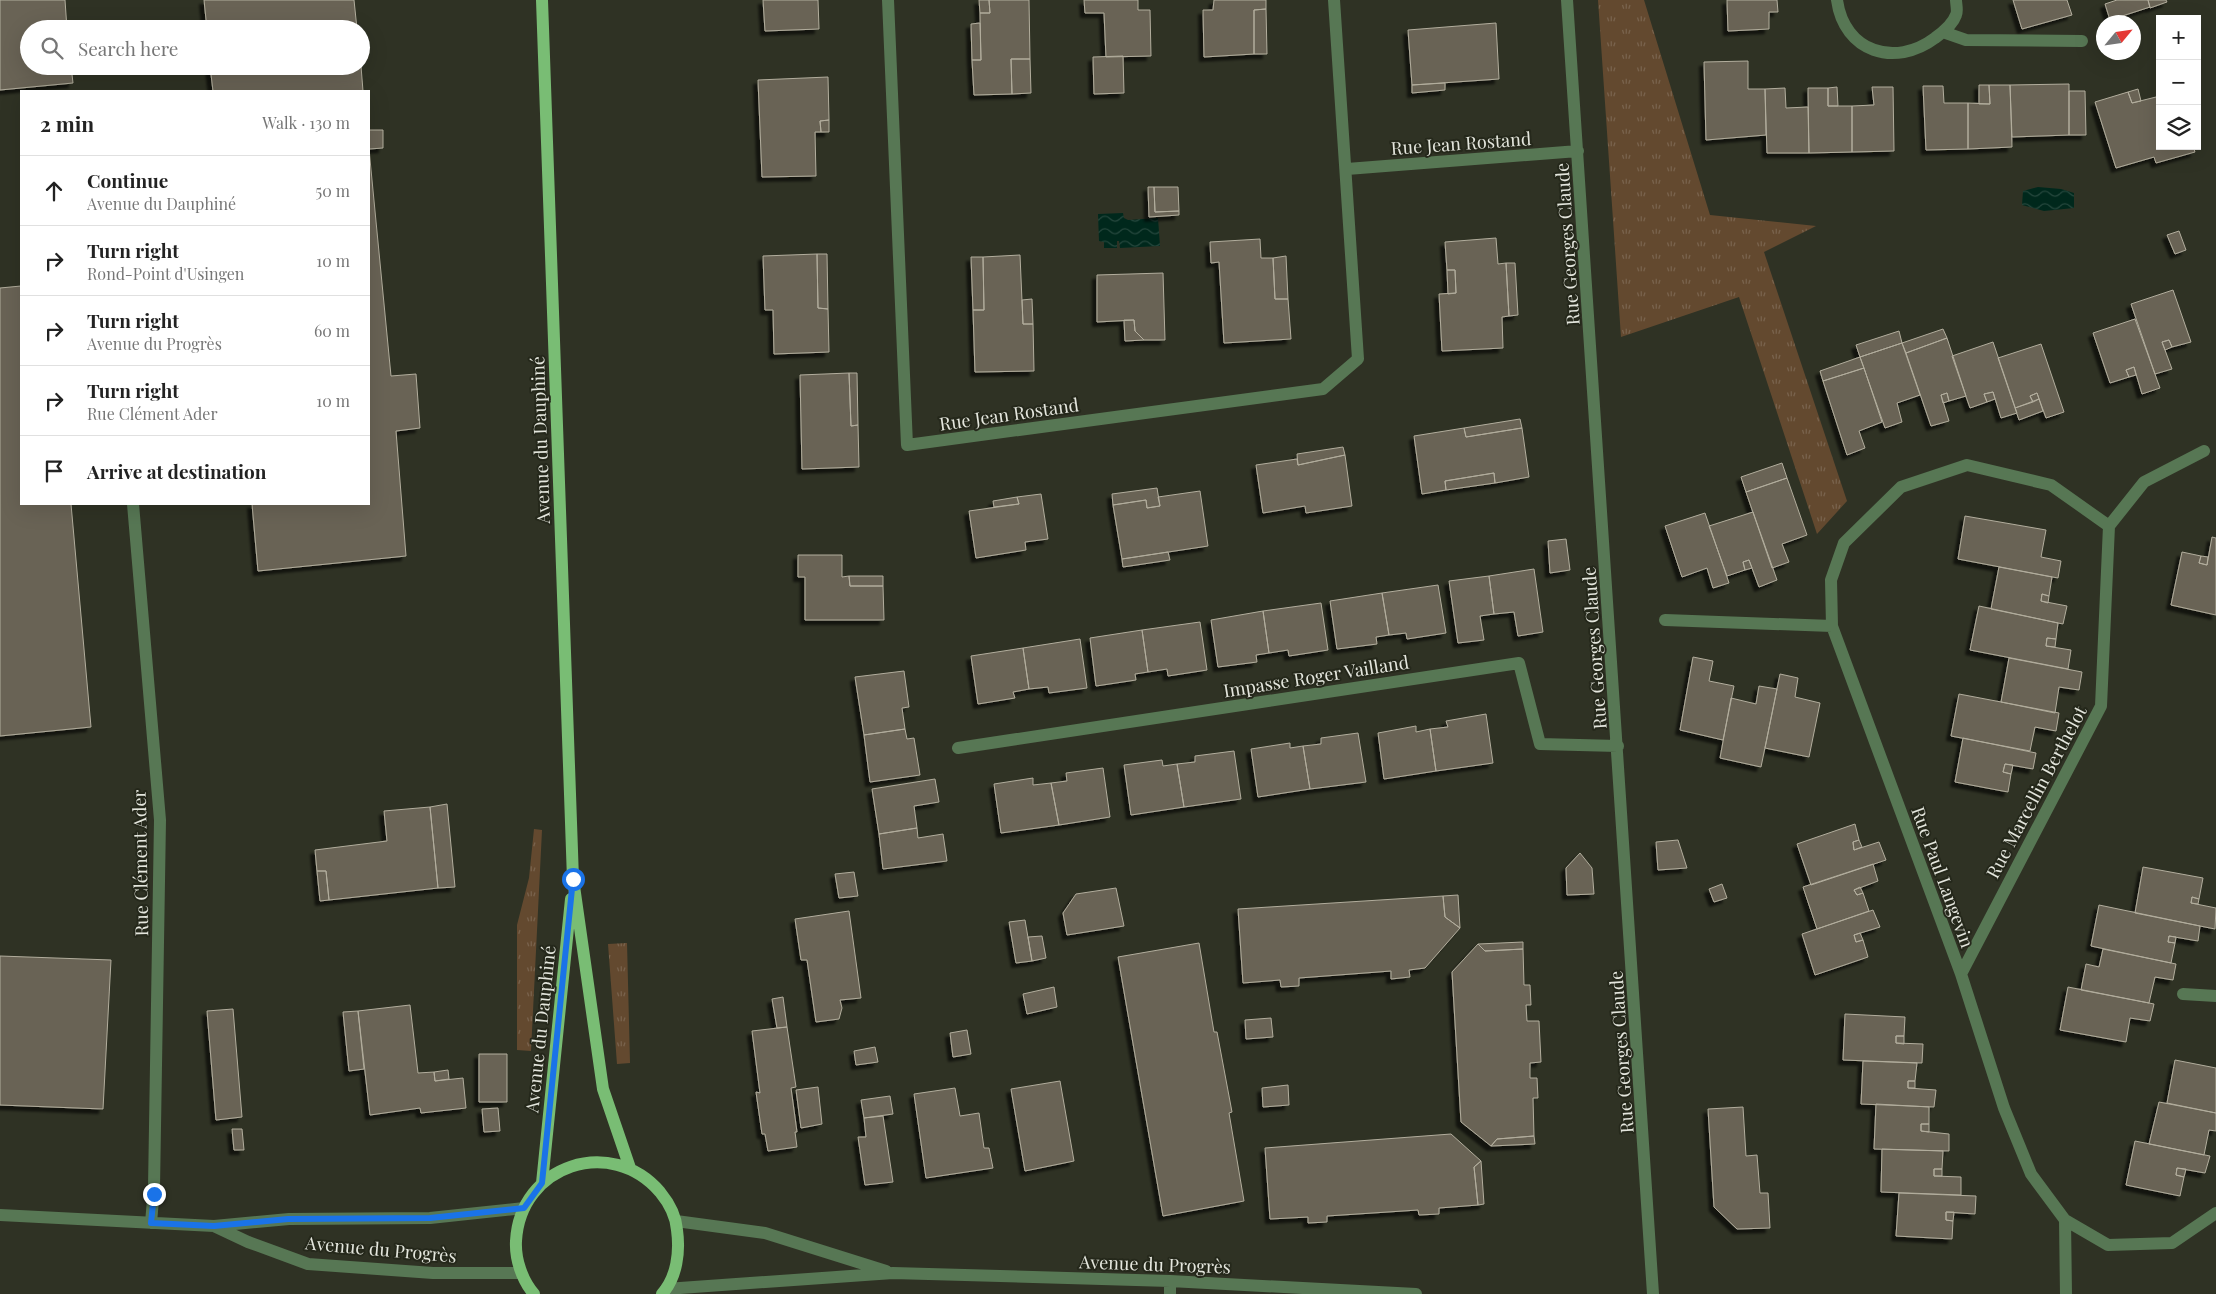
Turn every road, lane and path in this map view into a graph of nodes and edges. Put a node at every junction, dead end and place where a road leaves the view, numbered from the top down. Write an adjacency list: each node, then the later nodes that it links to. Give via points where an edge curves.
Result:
1 (542, 0): 18 (main road, Avenue du Dauphiné)
2 (888, 0): 10 (street, Rue Jean Rostand, via 906,445 1322,389 1358,359)
3 (1334, 0): 10 (street, Rue Jean Rostand)
4 (1567, 0): 9 (street, Rue Georges Claude)
5 (1837, 0): 7 (street, via 1839,15 1852,36 1871,50 1902,54 1926,45)
6 (1956, 0): 7 (street, via 1956,16)
7 (1944, 32): 8 (street, via 1966,40)
8 (2082, 41)
9 (1578, 151): 10 (street, Rue Jean Rostand); 16 (street, Rue Georges Claude)
10 (1347, 169)
11 (2204, 452): 13 (street, via 2144,482)
12 (133, 505): 29 (street, Rue Clément Ader, via 160,820)
13 (2109, 526): 15 (street, via 2051,485 1967,465 1901,487 1844,543 1831,580); 19 (street, Rue Marcellin Berthelot, via 2101,706)
14 (1665, 620): 15 (street)
15 (1832, 626): 19 (street, Rue Paul Langevin)
16 (1618, 746): 17 (street, Impasse Roger Vailland, via 1540,744 1518,663); 38 (street, Rue Georges Claude)
17 (958, 748)
18 (573, 879): 22 (main road, Avenue du Dauphiné, via 603,1089); 23 (main road, Avenue du Dauphiné)
19 (1961, 974): 27 (street, Rue Paul Langevin, via 2004,1108 2031,1174)
20 (2183, 994): 21 (street)
21 (2216, 996)
22 (630, 1168): 23 (main road, via 607,1162 584,1163 561,1170); 28 (main road, via 650,1181 666,1199)
23 (542, 1183): 24 (main road)
24 (524, 1208): 30 (street, Avenue du Progrès, via 430,1218 288,1219); 31 (main road, via 517,1229 516,1251)
25 (2216, 1213): 27 (street, via 2172,1242 2108,1245)
26 (0, 1215): 29 (street, Avenue du Progrès)
27 (2065, 1220): 39 (street)
28 (676, 1221): 32 (street, Avenue du Progrès, via 765,1233); 34 (main road, via 679,1244 676,1268)
29 (151, 1223): 30 (street, Avenue du Progrès)
30 (214, 1226): 31 (street, Avenue du Progrès, via 308,1264 433,1274)
31 (521, 1272): 35 (main road)
32 (893, 1273): 33 (street, Avenue du Progrès); 34 (street, Avenue du Progrès)
33 (1170, 1281): 36 (street); 37 (street, Avenue du Progrès)
34 (664, 1292)
35 (534, 1294)
36 (1170, 1294)
37 (1416, 1294)
38 (1653, 1294)
39 (2066, 1294)

